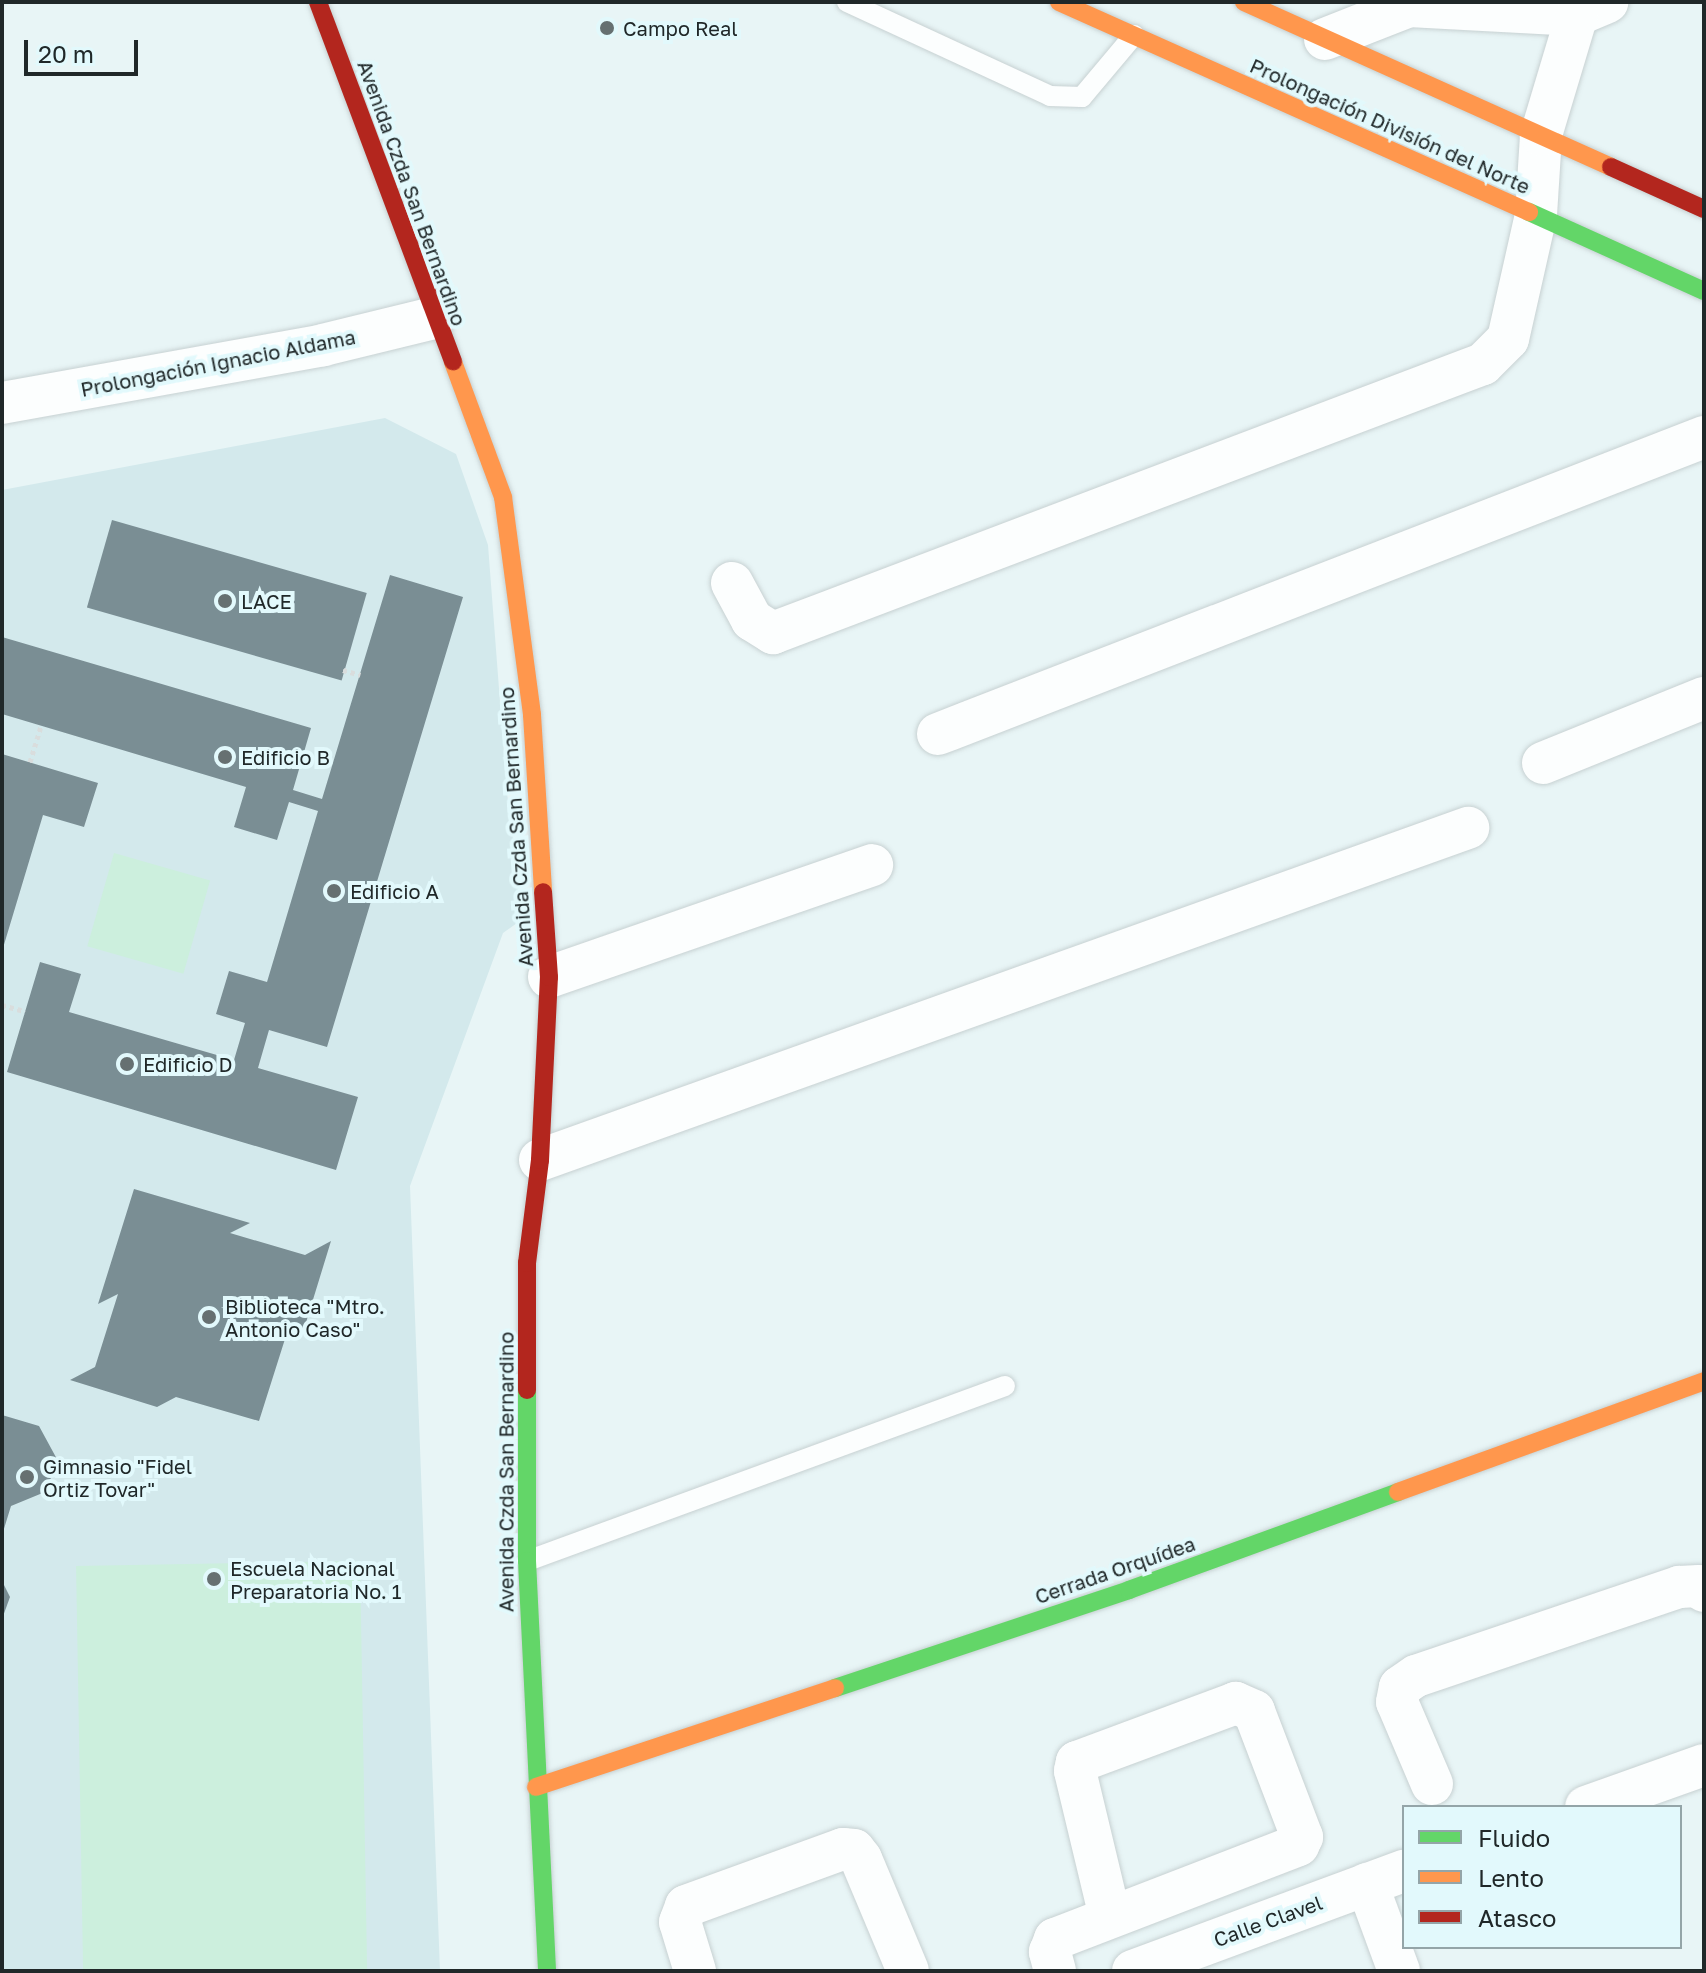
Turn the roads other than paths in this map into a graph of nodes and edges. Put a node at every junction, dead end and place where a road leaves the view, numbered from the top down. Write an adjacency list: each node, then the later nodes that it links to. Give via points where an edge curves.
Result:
1 (318, 2): 12 (street, Avenida Czda San Bernardino)
2 (847, 2): 6 (lane, via 1050,96 1082,97)
3 (1059, 2): 6 (street, Prolongación División del Norte)
4 (1244, 2): 7 (street)
5 (1592, 9): 7 (street, via 1409,6); 8 (street)
6 (1134, 35): 10 (street, Prolongación División del Norte)
7 (1325, 39): 8 (street)
8 (1541, 135): 9 (street); 10 (street)
9 (1704, 209)
10 (1536, 215): 11 (street, Prolongación División del Norte); 15 (street, via 1508,339 1483,364 773,633 752,620)
11 (1704, 291)
12 (434, 318): 13 (street, Prolongación Ignacio Aldama, via 323,345); 21 (street, Avenida Czda San Bernardino, via 503,497 532,715)
13 (2, 403)
14 (1704, 437): 17 (street)
15 (732, 583)
16 (1704, 698): 18 (street)
17 (938, 734)
18 (1543, 763)
19 (1468, 828): 22 (street)
20 (872, 865): 21 (street)
21 (549, 977): 22 (street, Avenida Czda San Bernardino)
22 (540, 1160): 25 (street, Avenida Czda San Bernardino, via 527,1263)
23 (1704, 1381): 29 (street, Cerrada Orquídea, via 1129,1590)
24 (1005, 1386): 25 (lane)
25 (527, 1561): 29 (street, Avenida Czda San Bernardino)
26 (1704, 1591): 28 (street, via 1699,1586 1679,1587 1416,1676 1400,1687 1397,1702)
27 (1704, 1765): 30 (street)
28 (1432, 1784)
29 (536, 1787): 33 (street, Avenida Czda San Bernardino)
30 (1592, 1805)
31 (1386, 1878): 37 (street, Calle Clavel); 38 (street)
32 (1110, 1917): 32 (street, via 1298,1845 1302,1837 1254,1711 1236,1703 1077,1762); 36 (street, via 1055,1939 1050,1952)
33 (547, 1971)
34 (695, 1971): 35 (street, via 680,1922 686,1906 843,1849 854,1850 861,1859)
35 (908, 1971)
36 (1055, 1971)
37 (1133, 1971)
38 (1399, 1971)

